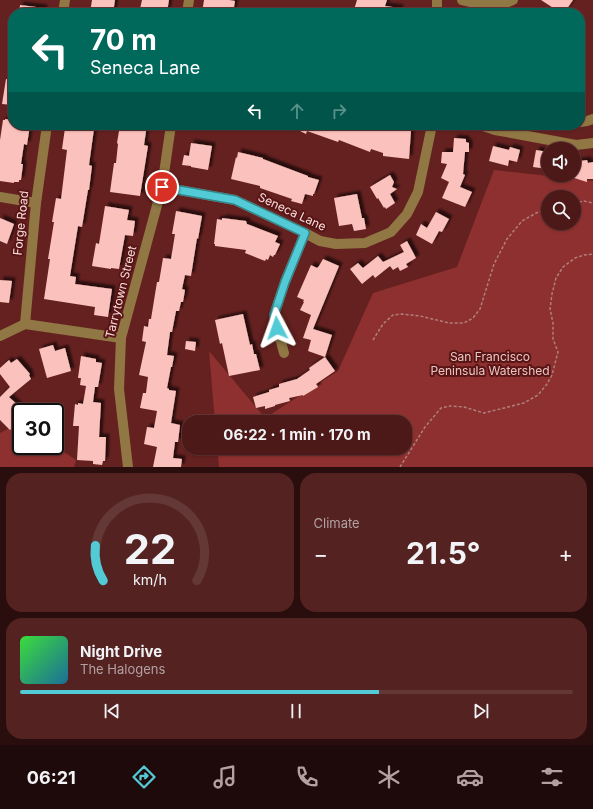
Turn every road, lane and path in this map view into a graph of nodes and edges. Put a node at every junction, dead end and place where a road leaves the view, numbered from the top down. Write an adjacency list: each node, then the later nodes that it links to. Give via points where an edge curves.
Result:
1 (462, 0): 2 (street, via 506,3)
2 (513, 0)
3 (46, 130): 11 (street, Forge Road)
4 (170, 130): 8 (street, Tarrytown Street)
5 (431, 130): 14 (street, Seneca Lane, via 418,192 407,214 391,232 365,243 336,244 320,241)
6 (495, 130): 7 (street, via 576,145)
7 (593, 143)
8 (162, 187): 14 (street, Seneca Lane, via 235,200); 18 (street, Tarrytown Street)
9 (0, 197): 11 (street)
10 (581, 202): 12 (path)
11 (36, 203): 16 (street, Forge Road)
12 (593, 203)
13 (541, 211): 19 (path, via 522,221 507,239 494,264 480,309 473,318 464,323 449,323 420,316 393,315 383,324)
14 (305, 233): 20 (street, via 274,315)
15 (593, 254): 22 (path, via 575,258 563,267 556,278 550,309 553,339 558,352 552,375 538,395 524,403 484,413 464,407 441,408 425,427)
16 (25, 324): 17 (street); 18 (street)
17 (0, 336)
18 (121, 338): 21 (street, Tarrytown Street, via 120,389)
19 (373, 340)
20 (284, 353)
21 (128, 467)
22 (400, 467)

